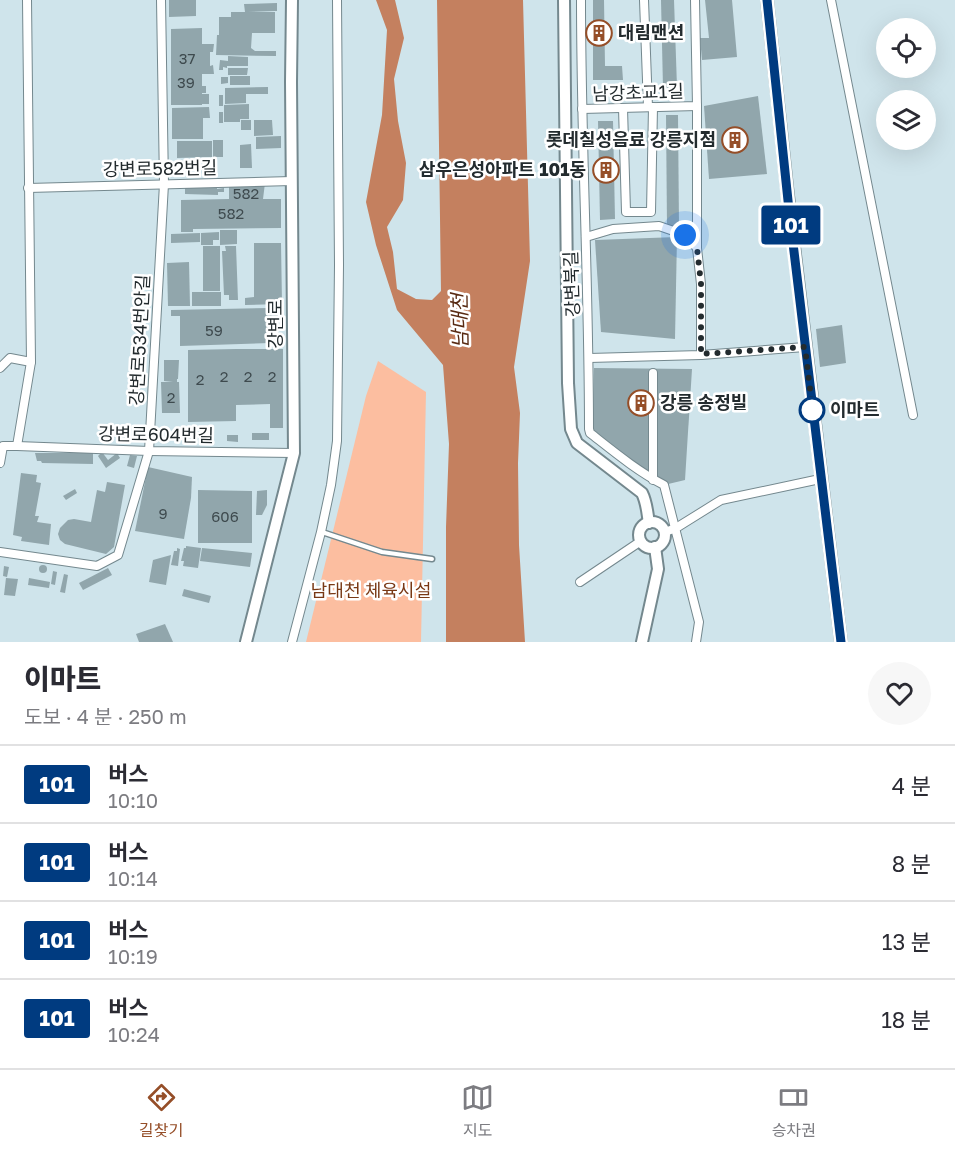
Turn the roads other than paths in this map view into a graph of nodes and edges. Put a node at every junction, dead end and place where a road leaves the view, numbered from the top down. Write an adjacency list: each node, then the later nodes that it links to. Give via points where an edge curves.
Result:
1 (26, 0): 17 (street)
2 (161, 0): 16 (street, 강변로534번안길)
3 (292, 0): 15 (street, 강변로)
4 (337, 0): 35 (street, via 337,441)
5 (564, 0): 33 (street, via 571,429 577,443 642,493)
6 (581, 0): 14 (street, 강변북길)
7 (644, 0): 12 (street)
8 (695, 0): 11 (street, 남강초교1길)
9 (767, 0): 20 (street)
10 (831, 0): 26 (street)
11 (697, 106): 12 (street, 남강초교1길); 19 (street)
12 (651, 107): 13 (street, 남강초교1길); 13 (street, via 651,212 626,212)
13 (623, 108): 14 (street, 남강초교1길)
14 (582, 110): 18 (street, 강변북길)
15 (292, 181): 16 (street, 강변로582번길); 29 (street, 강변로)
16 (164, 184): 17 (street, 강변로582번길); 28 (street, 강변로534번안길)
17 (28, 188): 23 (street)
18 (586, 237): 19 (street, via 613,229 659,226 685,235); 22 (street, 강변북길)
19 (697, 248): 21 (street)
20 (805, 347): 21 (street); 31 (street)
21 (701, 354): 22 (street)
22 (589, 358): 32 (street, 강변북길, via 590,432)
23 (31, 363): 24 (street, via 10,358); 27 (street)
24 (0, 369)
25 (653, 373): 32 (street)
26 (913, 415)
27 (17, 446): 28 (street, 강변로604번길); 30 (street, via 3,446)
28 (149, 451): 29 (street, 강변로604번길); 38 (street, 강변로534번안길, via 118,555 97,566)
29 (294, 453): 41 (street, 강변로)
30 (0, 463)
31 (820, 479): 34 (street, via 721,500); 45 (street)
32 (653, 480): 34 (street, 강변북길, via 664,485)
33 (649, 523): 34 (street); 36 (street, via 640,532)
34 (670, 530): 37 (street); 44 (street, 강변북길, via 699,622)
35 (321, 532): 39 (lane, via 382,552); 42 (street)
36 (641, 541): 37 (street); 40 (street)
37 (655, 548): 43 (street, via 658,568)
38 (0, 552)
39 (432, 559)
40 (580, 582)
41 (246, 642)
42 (291, 642)
43 (642, 642)
44 (696, 642)
45 (841, 642)

